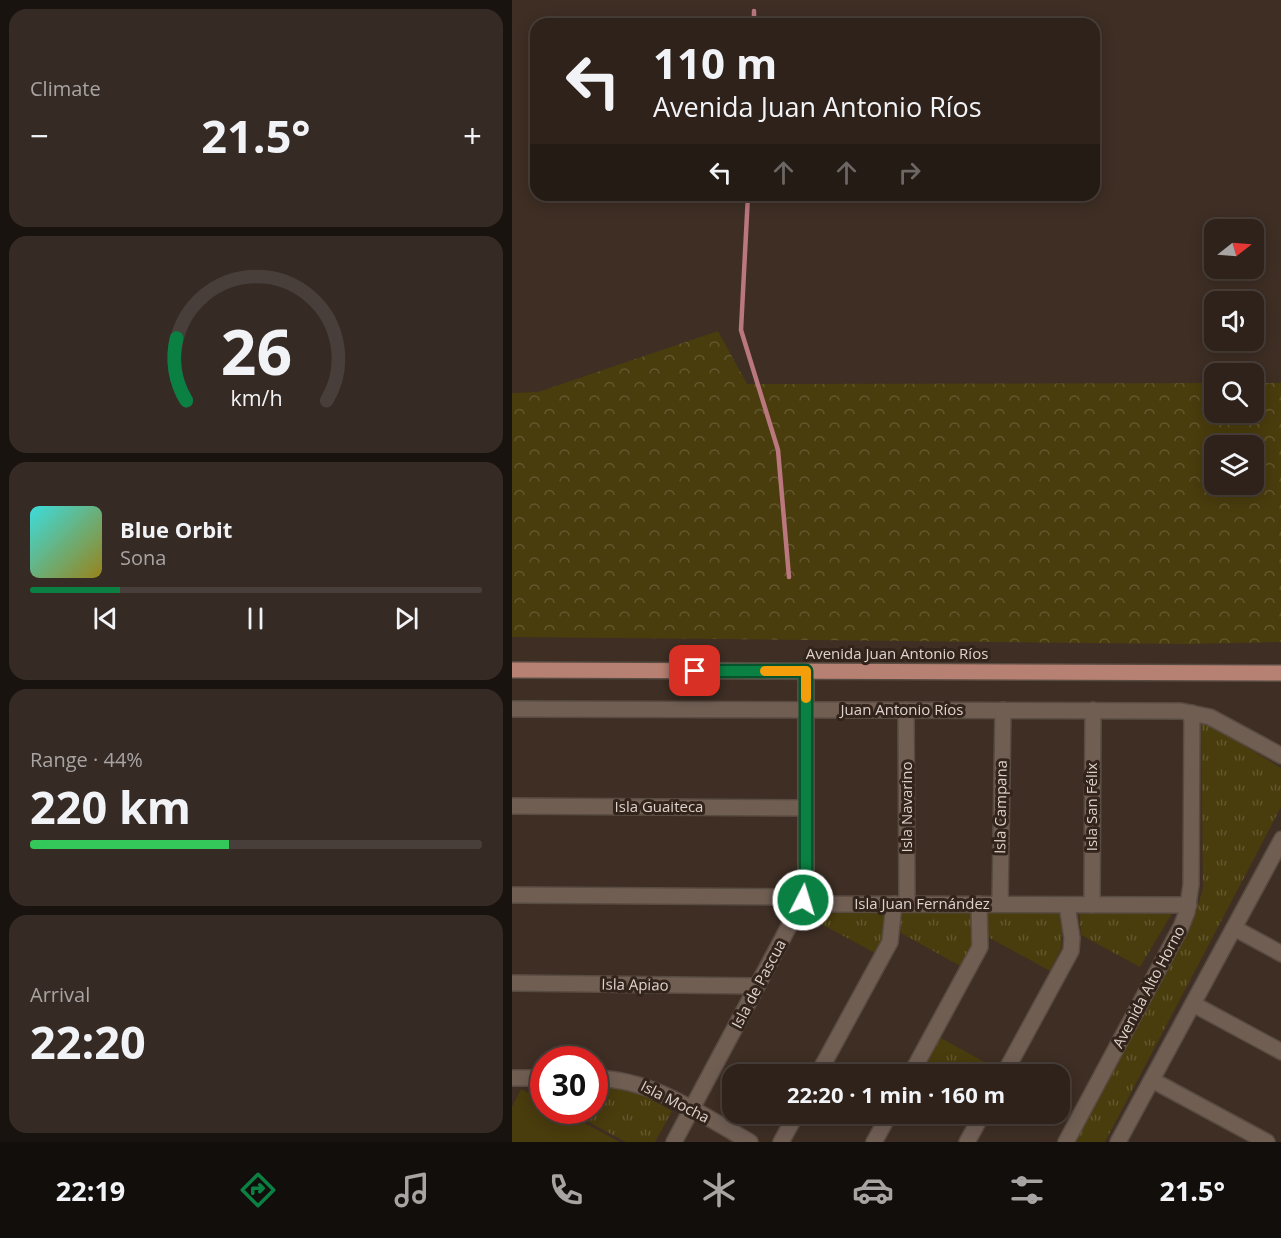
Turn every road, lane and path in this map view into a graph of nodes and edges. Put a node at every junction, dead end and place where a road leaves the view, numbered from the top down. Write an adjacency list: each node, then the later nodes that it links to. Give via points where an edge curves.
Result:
1 (512, 670): 2 (main road, Avenida Juan Antonio Ríos)
2 (806, 671): 3 (main road, Avenida Juan Antonio Ríos); 5 (street, Isla de Pascua)
3 (1282, 673)
4 (512, 709): 5 (street, Juan Antonio Ríos)
5 (806, 710): 6 (street, Juan Antonio Ríos); 12 (street, Isla de Pascua)
6 (906, 710): 7 (street, Juan Antonio Ríos); 17 (street, Isla Navarino)
7 (1003, 710): 8 (street, Juan Antonio Ríos); 19 (street, Isla Campana)
8 (1093, 710): 9 (street, Juan Antonio Ríos); 21 (street, Isla San Félix)
9 (1192, 713): 10 (street, Juan Antonio Ríos, via 1221,722); 22 (street, Avenida Alto Horno)
10 (1282, 756)
11 (512, 806): 12 (street, Isla Guaiteca)
12 (806, 808): 16 (street, Isla de Pascua)
13 (1282, 839): 14 (street)
14 (1277, 858): 23 (street)
15 (512, 895): 16 (street, Isla Juan Fernández)
16 (803, 900): 17 (street, Isla Juan Fernández, via 819,904); 26 (street, Isla de Pascua)
17 (901, 904): 18 (street, Isla Juan Fernández); 29 (street, Isla Navarino, via 890,942)
18 (979, 904): 19 (street, Isla Juan Fernández); 30 (street, via 980,947)
19 (1000, 904): 20 (street, Isla Juan Fernández)
20 (1067, 905): 21 (street, Isla Juan Fernández); 31 (street, via 1070,951)
21 (1092, 905): 22 (street, Isla Juan Fernández)
22 (1188, 905): 45 (street, Avenida Alto Horno, via 1171,948)
23 (1234, 928): 24 (street); 27 (street)
24 (1282, 954)
25 (512, 983): 26 (street, Isla Apiao)
26 (757, 986): 36 (street, Isla de Pascua)
27 (1193, 1004): 28 (street); 35 (street)
28 (1282, 1052)
29 (823, 1064)
30 (916, 1064)
31 (1009, 1064)
32 (512, 1078): 33 (street)
33 (530, 1078)
34 (608, 1079): 36 (street, Isla Mocha, via 644,1085)
35 (1152, 1080): 46 (street); 47 (street)
36 (692, 1110): 40 (street, Isla de Pascua); 41 (street, Isla Mocha)
37 (791, 1124): 42 (street)
38 (884, 1124): 43 (street)
39 (977, 1124): 44 (street)
40 (674, 1142)
41 (750, 1142)
42 (781, 1142)
43 (874, 1142)
44 (967, 1142)
45 (1066, 1142)
46 (1118, 1142)
47 (1267, 1142)

